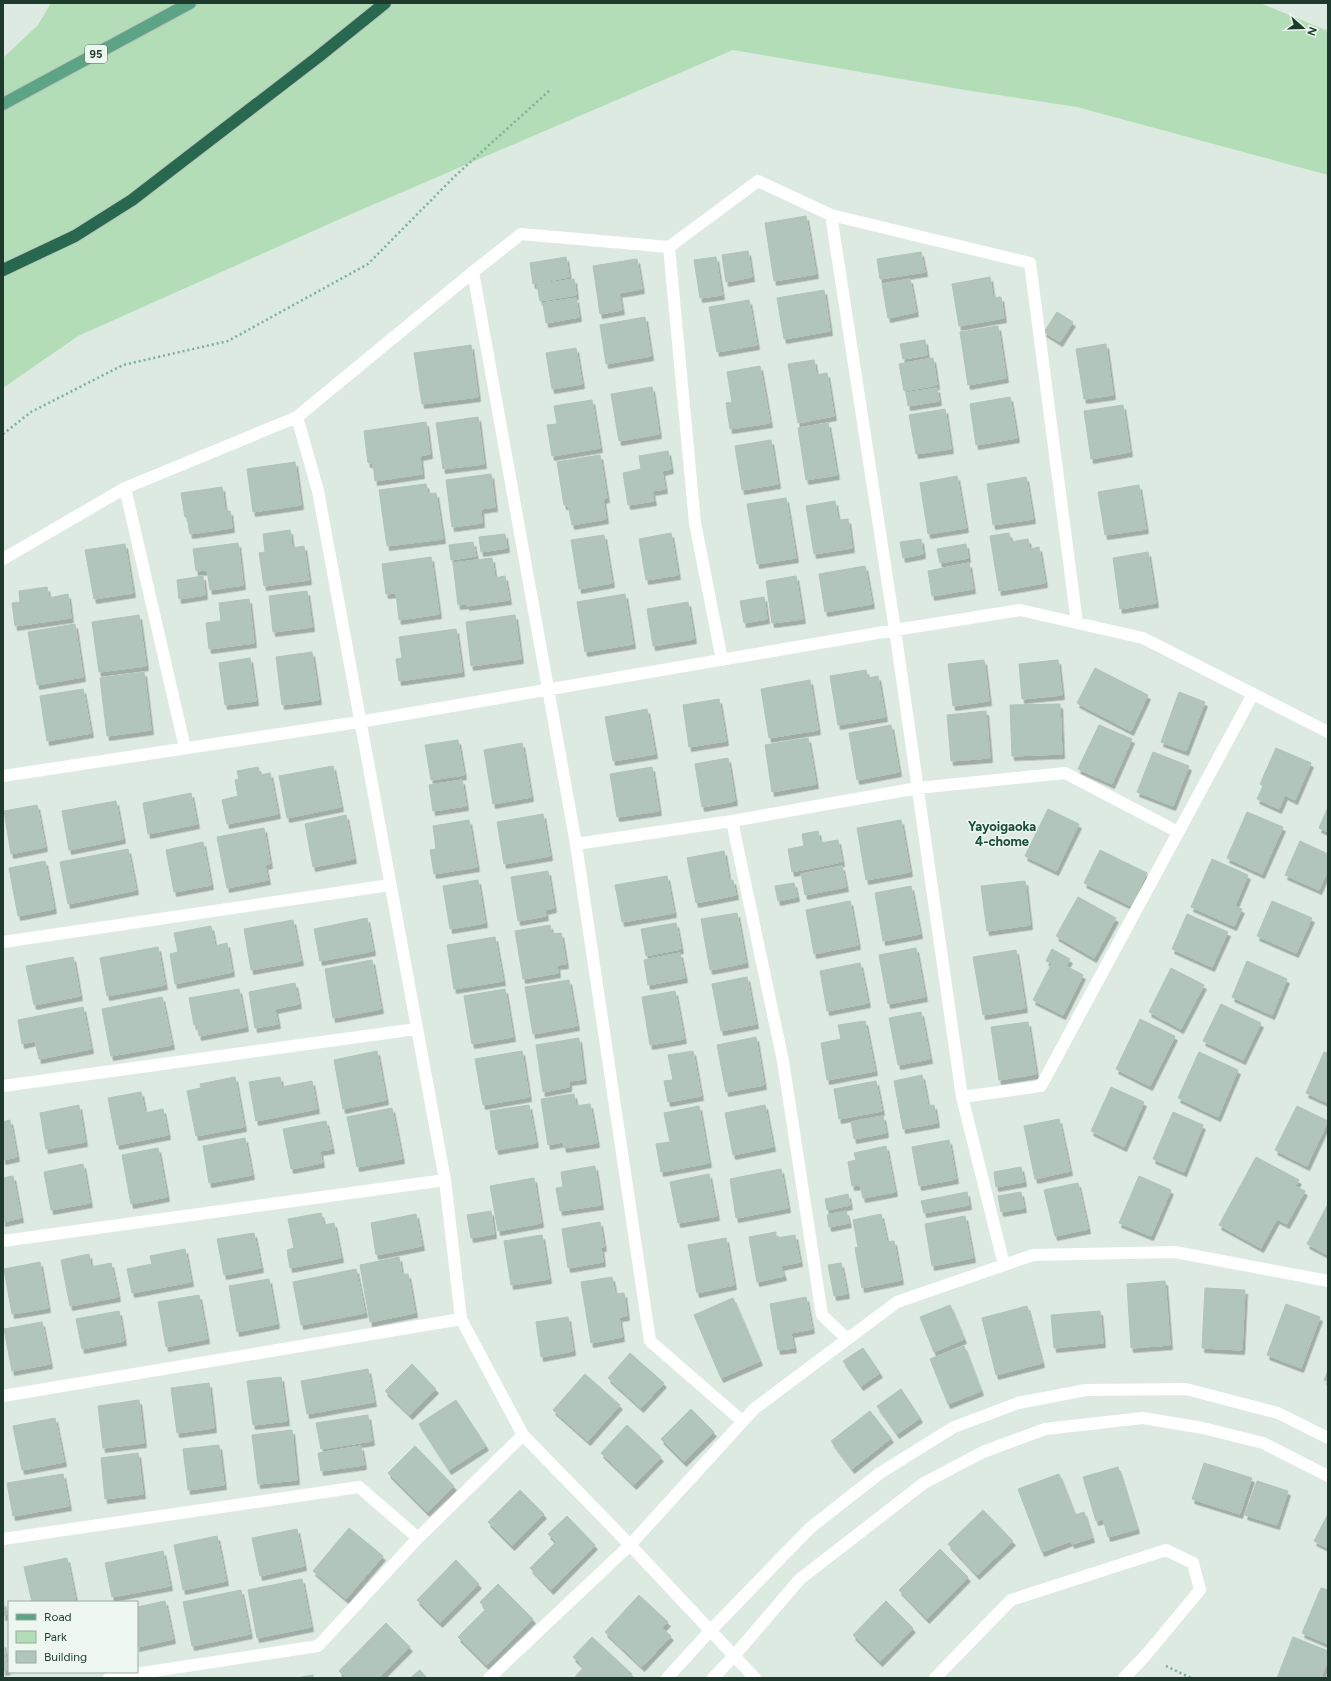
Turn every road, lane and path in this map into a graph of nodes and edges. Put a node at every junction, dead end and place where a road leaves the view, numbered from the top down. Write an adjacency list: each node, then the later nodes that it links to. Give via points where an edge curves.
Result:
1 (190, 3): 4 (main road, 95)
2 (385, 3): 7 (highway, via 132,200 75,236)
3 (549, 92): 10 (path, via 456,175 368,264 228,341 123,365 32,412)
4 (3, 104)
5 (831, 215): 6 (street, via 758,181); 13 (street, via 1030,263); 14 (street)
6 (669, 247): 8 (street, via 521,234); 15 (street, via 695,523)
7 (3, 270)
8 (473, 272): 9 (street); 16 (street)
9 (297, 417): 11 (street); 18 (street, via 318,491)
10 (3, 434)
11 (125, 488): 12 (street); 20 (street)
12 (3, 559)
13 (1077, 623): 14 (street, via 1020,610); 17 (street, via 1143,638)
14 (895, 630): 15 (street); 22 (street)
15 (722, 660): 16 (street)
16 (548, 689): 18 (street); 25 (street)
17 (1253, 694): 19 (street); 24 (street)
18 (359, 722): 20 (street); 26 (street)
19 (1328, 732)
20 (185, 748): 21 (street)
21 (3, 776)
22 (918, 788): 23 (street); 24 (street, via 1065,773); 30 (street)
23 (732, 821): 25 (street); 36 (street, via 783,1061 822,1315)
24 (1178, 832): 30 (street, via 1041,1086)
25 (576, 844): 38 (street, via 650,1341)
26 (390, 885): 27 (street); 28 (street)
27 (3, 942)
28 (416, 1030): 29 (street); 31 (street)
29 (3, 1086)
30 (962, 1097): 33 (street)
31 (445, 1180): 32 (street); 35 (street)
32 (3, 1241)
33 (1004, 1265): 34 (street, via 1033,1255 1175,1252); 36 (street, via 897,1302)
34 (1328, 1281)
35 (461, 1319): 37 (street); 39 (street)
36 (847, 1340): 38 (street, via 754,1409)
37 (3, 1396)
38 (742, 1421): 44 (street)
39 (523, 1435): 43 (street); 44 (street)
40 (1328, 1438): 45 (street, via 1278,1413 1186,1389 1086,1390 1018,1404 954,1427 880,1472 810,1528)
41 (1328, 1476): 46 (street, via 1263,1443 1203,1428 1143,1418 1046,1429 983,1452 924,1483 800,1579)
42 (3, 1538): 43 (street, via 359,1487)
43 (418, 1538): 48 (street, via 318,1646)
44 (630, 1545): 45 (street); 49 (street)
45 (710, 1631): 46 (street); 50 (street)
46 (734, 1656): 51 (street); 52 (street)
47 (1145, 1656): 53 (street, via 1200,1590 1193,1563 1166,1550 1011,1600); 54 (street); 55 (path)
48 (109, 1678)
49 (490, 1678)
50 (667, 1678)
51 (713, 1678)
52 (755, 1678)
53 (935, 1678)
54 (1124, 1678)
55 (1191, 1678)

